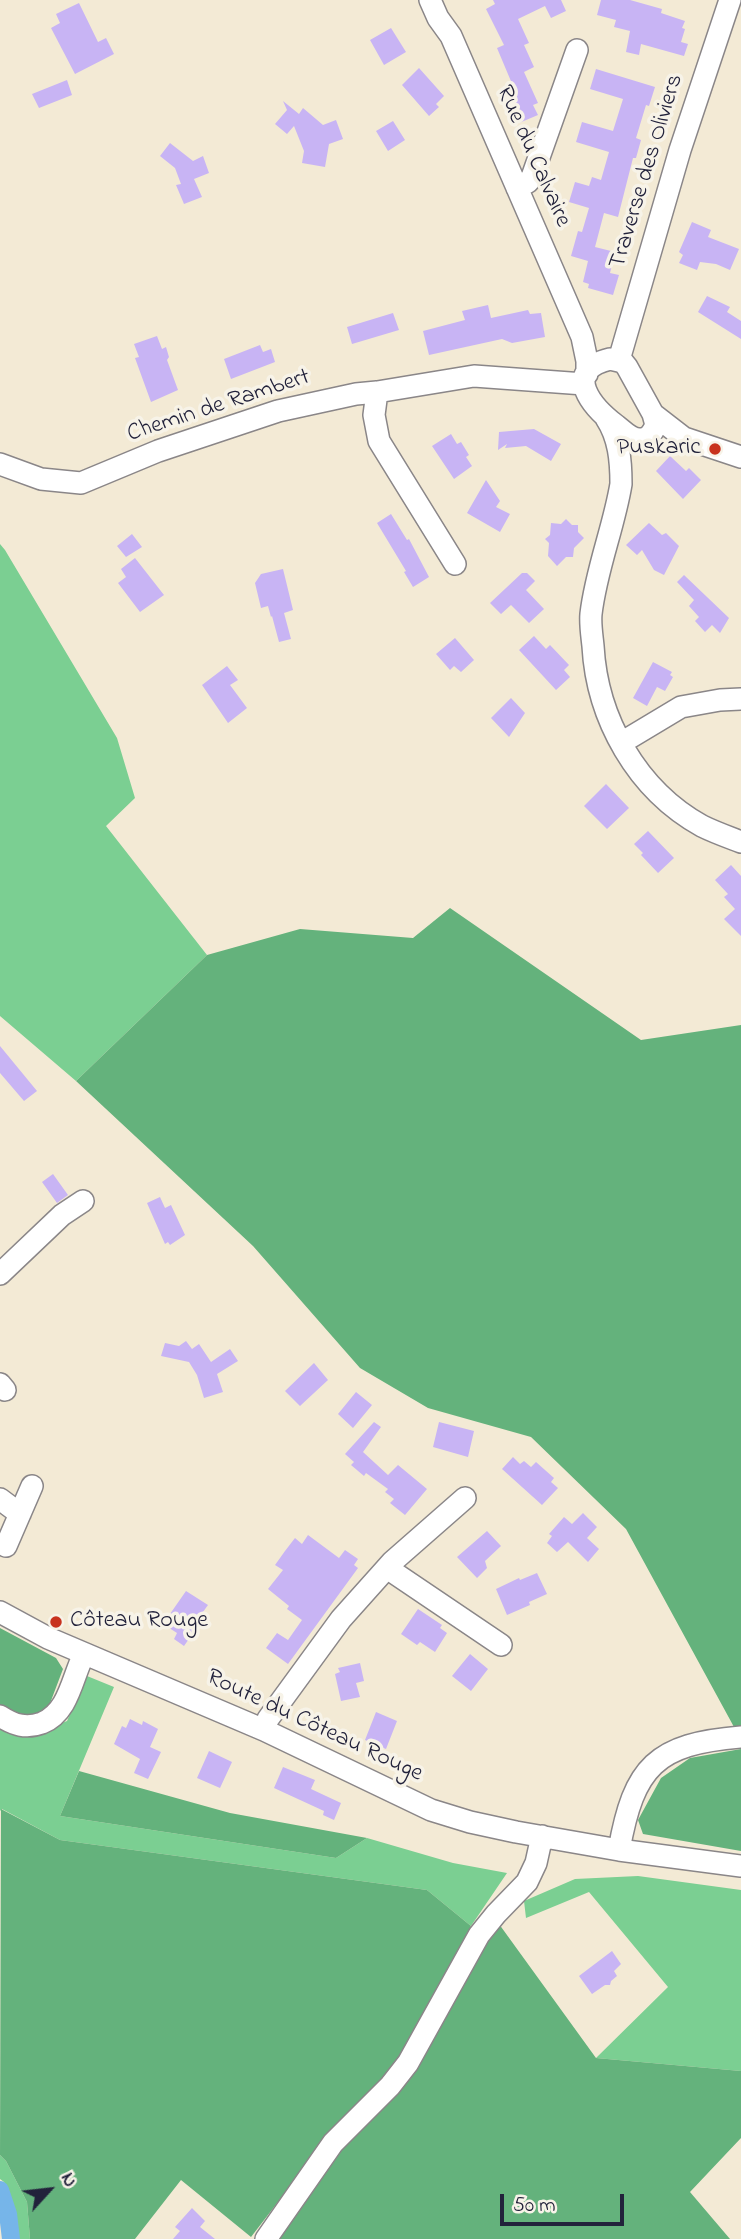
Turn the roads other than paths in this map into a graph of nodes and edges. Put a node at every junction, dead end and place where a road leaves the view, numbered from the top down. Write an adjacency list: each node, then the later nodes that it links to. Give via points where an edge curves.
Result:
1 (430, 0): 4 (street, Rue du Calvaire)
2 (443, 0): 4 (street)
3 (730, 0): 8 (street, Traverse des Oliviers)
4 (451, 36): 6 (street, Rue du Calvaire)
5 (577, 50): 6 (street, via 532,177)
6 (517, 188): 7 (street, Rue du Calvaire)
7 (582, 337): 8 (street, Rue du Calvaire, via 599,353); 9 (street, Rue du Calvaire)
8 (615, 359): 9 (street, via 596,363); 11 (street, Rue du Calvaire, via 627,367)
9 (585, 379): 10 (street, Chemin de Rambert, via 474,376); 12 (street, via 589,399)
10 (377, 392): 17 (street, Chemin de Rambert, via 278,411 81,483 41,479); 18 (street, via 374,415 379,441)
11 (653, 414): 13 (street); 14 (street, via 656,425)
12 (606, 418): 14 (street, via 631,437); 16 (street)
13 (684, 438): 14 (street); 15 (street)
14 (644, 439): 16 (street, via 628,447)
15 (738, 449)
16 (621, 461): 20 (street, via 618,500 591,615 601,697)
17 (0, 464)
18 (455, 564)
19 (741, 699): 20 (street, via 681,706)
20 (621, 743): 21 (street, via 668,802 702,826)
21 (741, 842)
22 (83, 1201): 23 (street)
23 (0, 1274)
24 (32, 1486): 27 (street)
25 (465, 1498): 29 (street)
26 (0, 1499): 27 (street)
27 (20, 1514): 28 (street)
28 (6, 1546)
29 (387, 1568): 31 (street); 34 (street, via 341,1619)
30 (0, 1612): 32 (street, Route du Côteau Rouge)
31 (501, 1645)
32 (84, 1654): 33 (street, via 57,1714 32,1727 18,1726); 34 (street, Route du Côteau Rouge)
33 (0, 1716)
34 (264, 1730): 36 (street, Route du Côteau Rouge, via 430,1810)
35 (741, 1737): 37 (street, via 688,1745 659,1761 629,1802)
36 (542, 1836): 37 (street, Route du Côteau Rouge); 39 (street, via 527,1882 479,1936 408,2063 333,2143)
37 (619, 1850): 38 (street, Route du Côteau Rouge)
38 (741, 1866)
39 (266, 2239)

